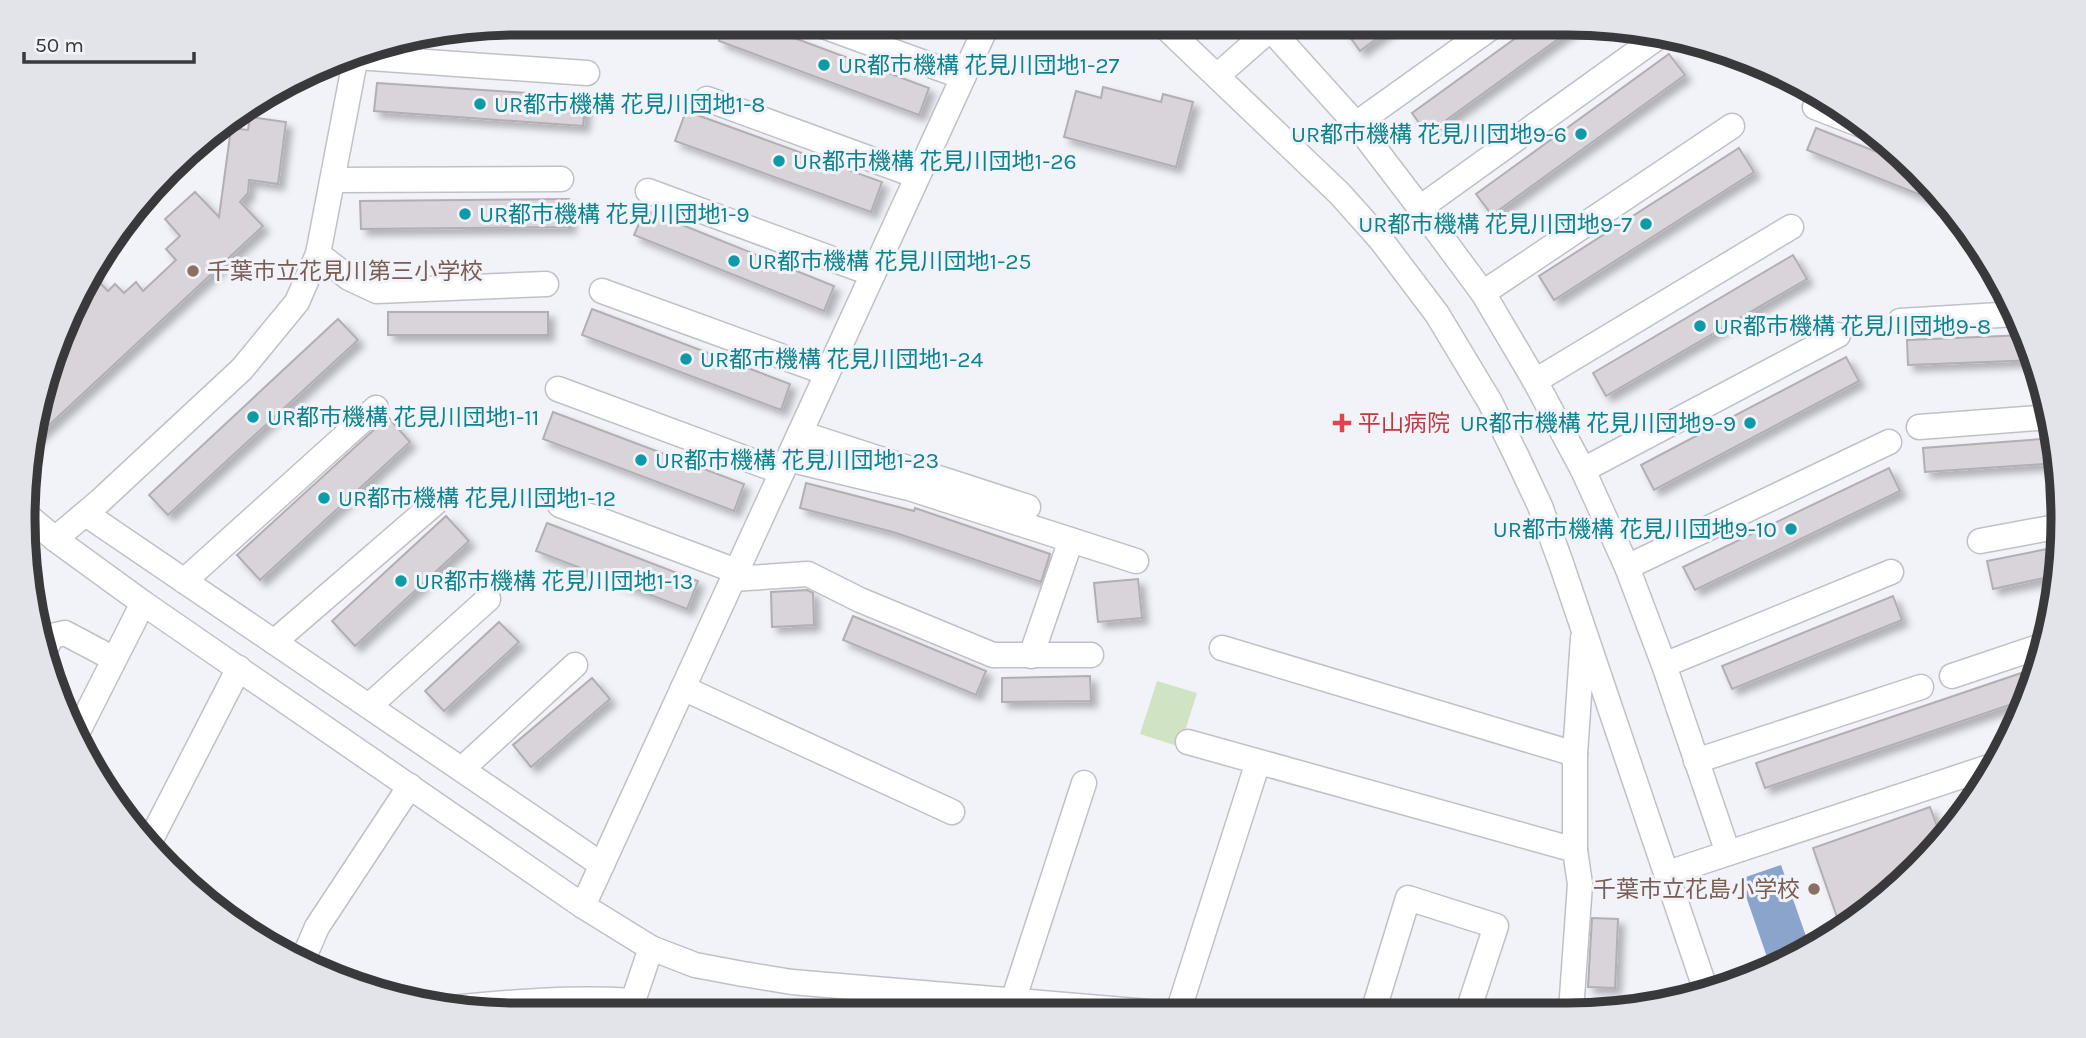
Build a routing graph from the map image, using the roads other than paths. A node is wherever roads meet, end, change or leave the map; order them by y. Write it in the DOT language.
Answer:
graph roads {
  1 [pos="848,35"];
  2 [pos="982,35"];
  3 [pos="1174,35"];
  4 [pos="1260,35"];
  5 [pos="1280,35"];
  6 [pos="1481,35"];
  7 [pos="1650,42"];
  8 [pos="379,56"];
  9 [pos="355,64"];
  10 [pos="587,72"];
  11 [pos="1217,76"];
  12 [pos="963,77"];
  13 [pos="707,99"];
  14 [pos="1815,107"];
  15 [pos="1828,112"];
  16 [pos="1356,124"];
  17 [pos="1732,126"];
  18 [pos="917,176"];
  19 [pos="561,179"];
  20 [pos="334,180"];
  21 [pos="648,191"];
  22 [pos="1420,208"];
  23 [pos="1790,227"];
  24 [pos="318,254"];
  25 [pos="873,274"];
  26 [pos="546,284"];
  27 [pos="602,291"];
  28 [pos="1483,293"];
  29 [pos="2005,315"];
  30 [pos="1900,321"];
  31 [pos="1838,335"];
  32 [pos="827,373"];
  33 [pos="1535,381"];
  34 [pos="558,389"];
  35 [pos="376,408"];
  36 [pos="2040,418"];
  37 [pos="1919,427"];
  38 [pos="800,433"];
  39 [pos="1889,442"];
  40 [pos="785,465"];
  41 [pos="1583,470"];
  42 [pos="435,503"];
  43 [pos="560,505"];
  44 [pos="1028,507"];
  45 [pos="86,514"];
  46 [pos="35,522"];
  47 [pos="2051,528"];
  48 [pos="55,539"];
  49 [pos="1071,540"];
  50 [pos="1980,541"];
  51 [pos="1136,561"];
  52 [pos="1627,567"];
  53 [pos="1891,572"];
  54 [pos="735,575"];
  55 [pos="184,581"];
  56 [pos="488,599"];
  57 [pos="143,603"];
  58 [pos="1583,624"];
  59 [pos="50,640"];
  60 [pos="274,642"];
  61 [pos="1222,648"];
  62 [pos="2034,649"];
  63 [pos="1091,655"];
  64 [pos="1031,656"];
  65 [pos="114,659"];
  66 [pos="575,665"];
  67 [pos="1664,665"];
  68 [pos="239,668"];
  69 [pos="1952,676"];
  70 [pos="1920,687"];
  71 [pos="683,688"];
  72 [pos="369,706"];
  73 [pos="81,725"];
  74 [pos="1188,742"];
  75 [pos="1575,754"];
  76 [pos="1696,761"];
  77 [pos="1258,762"];
  78 [pos="462,769"];
  79 [pos="1980,770"];
  80 [pos="1084,783"];
  81 [pos="410,786"];
  82 [pos="953,812"];
  83 [pos="153,835"];
  84 [pos="1575,850"];
  85 [pos="1728,853"];
  86 [pos="602,865"];
  87 [pos="1668,873"];
  88 [pos="583,906"];
  89 [pos="651,948"];
  90 [pos="305,953"];
  91 [pos="1704,983"];
  92 [pos="1013,1001"];
  93 [pos="510,1003"];
  94 [pos="1038,1003"];
  95 [pos="1181,1003"];
  96 [pos="1376,1003"];
  97 [pos="1471,1003"];
  98 [pos="1573,1003"];
  1 -- 12 [label="street"];
  2 -- 12 [label="street"];
  3 -- 11 [label="street"];
  4 -- 11 [label="street"];
  5 -- 16 [label="street"];
  6 -- 16 [label="street"];
  7 -- 22 [label="street"];
  8 -- 10 [label="street"];
  9 -- 20 [label="street"];
  11 -- 58 [label="street"];
  12 -- 18 [label="street"];
  13 -- 18 [label="street"];
  14 -- 15 [label="street"];
  16 -- 22 [label="street"];
  17 -- 28 [label="street"];
  18 -- 25 [label="street"];
  19 -- 20 [label="street"];
  20 -- 24 [label="street"];
  21 -- 25 [label="street"];
  22 -- 28 [label="street"];
  23 -- 33 [label="street"];
  24 -- 26 [label="street"];
  24 -- 45 [label="street"];
  25 -- 32 [label="street"];
  27 -- 32 [label="street"];
  28 -- 33 [label="street"];
  29 -- 30 [label="street"];
  31 -- 41 [label="street"];
  32 -- 38 [label="street"];
  33 -- 41 [label="street"];
  34 -- 40 [label="street"];
  35 -- 55 [label="street"];
  36 -- 37 [label="street"];
  38 -- 40 [label="street"];
  38 -- 44 [label="street"];
  39 -- 52 [label="street"];
  40 -- 49 [label="street"];
  40 -- 54 [label="street"];
  41 -- 52 [label="street"];
  42 -- 60 [label="street"];
  43 -- 54 [label="street"];
  45 -- 48 [label="street"];
  45 -- 55 [label="street"];
  46 -- 48 [label="street"];
  47 -- 50 [label="street"];
  48 -- 57 [label="street"];
  49 -- 51 [label="street"];
  49 -- 64 [label="street"];
  52 -- 67 [label="street"];
  53 -- 67 [label="street"];
  54 -- 64 [label="street"];
  54 -- 71 [label="street"];
  55 -- 60 [label="street"];
  56 -- 72 [label="street"];
  57 -- 65 [label="street"];
  57 -- 68 [label="street"];
  58 -- 75 [label="street"];
  58 -- 87 [label="street"];
  59 -- 65 [label="street"];
  60 -- 72 [label="street"];
  61 -- 75 [label="street"];
  62 -- 69 [label="street"];
  63 -- 64 [label="street"];
  65 -- 73 [label="street"];
  66 -- 78 [label="street"];
  67 -- 76 [label="street"];
  68 -- 81 [label="street"];
  68 -- 83 [label="street"];
  70 -- 76 [label="street"];
  71 -- 82 [label="street"];
  71 -- 86 [label="street"];
  72 -- 78 [label="street"];
  74 -- 77 [label="street"];
  75 -- 84 [label="street"];
  76 -- 85 [label="street"];
  77 -- 84 [label="street"];
  77 -- 95 [label="street"];
  78 -- 86 [label="street"];
  79 -- 85 [label="street"];
  80 -- 92 [label="street"];
  81 -- 88 [label="street"];
  81 -- 90 [label="street"];
  84 -- 98 [label="street"];
  85 -- 87 [label="street"];
  86 -- 88 [label="street"];
  87 -- 91 [label="street"];
  88 -- 89 [label="street"];
  89 -- 92 [label="street"];
  89 -- 93 [label="street"];
  92 -- 94 [label="street"];
  96 -- 97 [label="street"];
}
